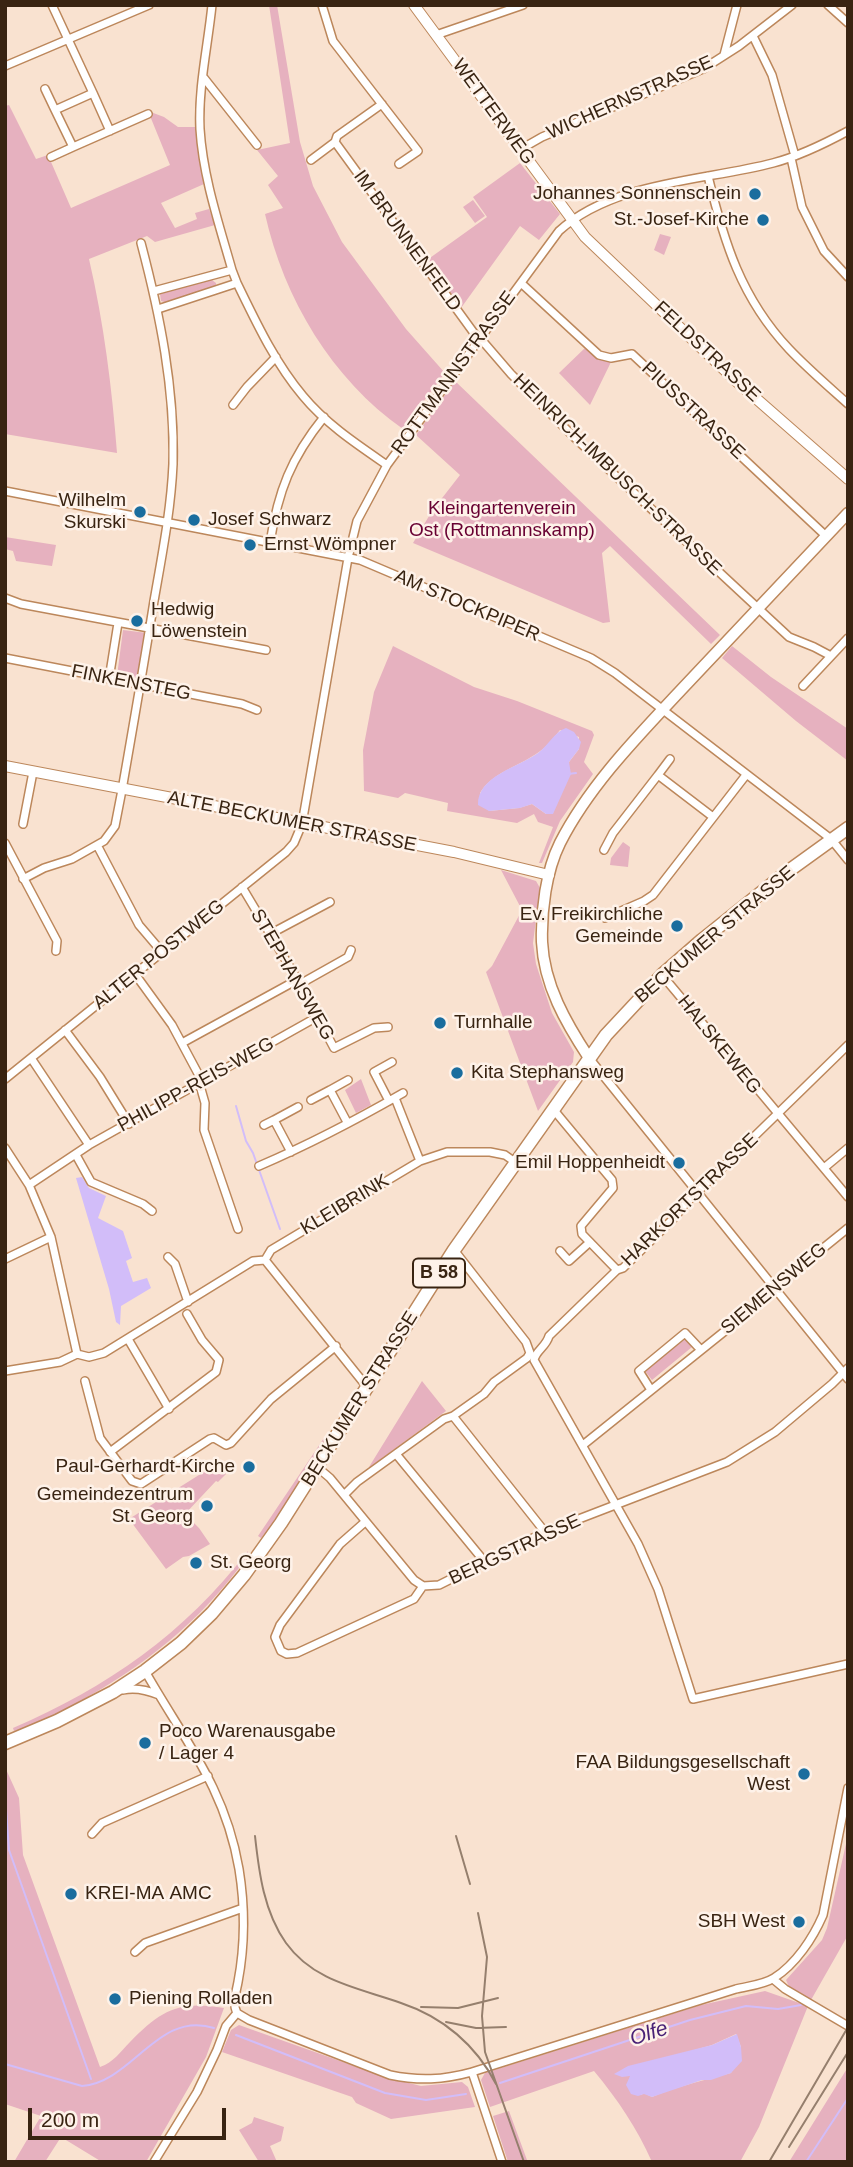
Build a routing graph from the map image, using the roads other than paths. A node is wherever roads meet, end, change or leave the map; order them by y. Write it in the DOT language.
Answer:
graph roads {
  1 [pos="51,5"];
  2 [pos="149,5"];
  3 [pos="212,5"];
  4 [pos="321,5"];
  5 [pos="414,5"];
  6 [pos="523,5"];
  7 [pos="737,5"];
  8 [pos="792,5"];
  9 [pos="828,5"];
  10 [pos="848,23"];
  11 [pos="436,35"];
  12 [pos="753,36"];
  13 [pos="69,39"];
  14 [pos="729,41"];
  15 [pos="739,47"];
  16 [pos="723,56"];
  17 [pos="5,66"];
  18 [pos="204,78"];
  19 [pos="45,89"];
  20 [pos="93,93"];
  21 [pos="382,104"];
  22 [pos="55,110"];
  23 [pos="148,114"];
  24 [pos="110,131"];
  25 [pos="848,131"];
  26 [pos="335,142"];
  27 [pos="257,145"];
  28 [pos="72,147"];
  29 [pos="521,149"];
  30 [pos="51,157"];
  31 [pos="793,157"];
  32 [pos="311,160"];
  33 [pos="399,164"];
  34 [pos="708,176"];
  35 [pos="572,220"];
  36 [pos="141,243"];
  37 [pos="232,270"];
  38 [pos="848,278"];
  39 [pos="237,283"];
  40 [pos="521,283"];
  41 [pos="154,291"];
  42 [pos="158,309"];
  43 [pos="480,339"];
  44 [pos="276,357"];
  45 [pos="848,404"];
  46 [pos="233,405"];
  47 [pos="324,417"];
  48 [pos="387,465"];
  49 [pos="848,479"];
  50 [pos="5,491"];
  51 [pos="848,513"];
  52 [pos="167,523"];
  53 [pos="826,536"];
  54 [pos="271,542"];
  55 [pos="348,558"];
  56 [pos="5,598"];
  57 [pos="757,608"];
  58 [pos="118,622"];
  59 [pos="150,629"];
  60 [pos="848,638"];
  61 [pos="266,650"];
  62 [pos="831,656"];
  63 [pos="5,658"];
  64 [pos="109,679"];
  65 [pos="141,686"];
  66 [pos="803,686"];
  67 [pos="257,710"];
  68 [pos="662,710"];
  69 [pos="670,759"];
  70 [pos="5,766"];
  71 [pos="33,772"];
  72 [pos="658,775"];
  73 [pos="746,775"];
  74 [pos="122,790"];
  75 [pos="713,817"];
  76 [pos="23,824"];
  77 [pos="302,824"];
  78 [pos="848,828"];
  79 [pos="831,839"];
  80 [pos="5,843"];
  81 [pos="97,845"];
  82 [pos="604,850"];
  83 [pos="848,859"];
  84 [pos="549,875"];
  85 [pos="23,879"];
  86 [pos="242,887"];
  87 [pos="330,902"];
  88 [pos="605,918"];
  89 [pos="270,934"];
  90 [pos="351,950"];
  91 [pos="56,951"];
  92 [pos="162,952"];
  93 [pos="135,974"];
  94 [pos="662,975"];
  95 [pos="299,982"];
  96 [pos="317,1017"];
  97 [pos="388,1027"];
  98 [pos="65,1030"];
  99 [pos="182,1043"];
  100 [pos="848,1045"];
  101 [pos="31,1058"];
  102 [pos="589,1058"];
  103 [pos="392,1062"];
  104 [pos="5,1079"];
  105 [pos="348,1080"];
  106 [pos="200,1082"];
  107 [pos="330,1090"];
  108 [pos="403,1093"];
  109 [pos="392,1099"];
  110 [pos="312,1100"];
  111 [pos="298,1107"];
  112 [pos="553,1109"];
  113 [pos="778,1114"];
  114 [pos="274,1120"];
  115 [pos="347,1122"];
  116 [pos="129,1124"];
  117 [pos="264,1125"];
  118 [pos="89,1145"];
  119 [pos="5,1148"];
  120 [pos="848,1148"];
  121 [pos="291,1152"];
  122 [pos="76,1155"];
  123 [pos="420,1161"];
  124 [pos="516,1162"];
  125 [pos="259,1166"];
  126 [pos="824,1168"];
  127 [pos="29,1185"];
  128 [pos="697,1193"];
  129 [pos="848,1197"];
  130 [pos="152,1211"];
  131 [pos="848,1228"];
  132 [pos="238,1229"];
  133 [pos="51,1237"];
  134 [pos="590,1241"];
  135 [pos="454,1250"];
  136 [pos="560,1251"];
  137 [pos="168,1257"];
  138 [pos="5,1259"];
  139 [pos="265,1260"];
  140 [pos="617,1270"];
  141 [pos="774,1287"];
  142 [pos="188,1302"];
  143 [pos="187,1314"];
  144 [pos="128,1339"];
  145 [pos="336,1346"];
  146 [pos="701,1350"];
  147 [pos="76,1354"];
  148 [pos="532,1354"];
  149 [pos="5,1371"];
  150 [pos="846,1374"];
  151 [pos="85,1381"];
  152 [pos="367,1387"];
  153 [pos="651,1390"];
  154 [pos="169,1409"];
  155 [pos="453,1416"];
  156 [pos="583,1445"];
  157 [pos="110,1451"];
  158 [pos="396,1454"];
  159 [pos="317,1467"];
  160 [pos="344,1495"];
  161 [pos="616,1505"];
  162 [pos="365,1522"];
  163 [pos="545,1532"];
  164 [pos="484,1561"];
  165 [pos="423,1586"];
  166 [pos="848,1664"];
  167 [pos="145,1671"];
  168 [pos="113,1692"];
  169 [pos="159,1695"];
  170 [pos="5,1743"];
  171 [pos="208,1776"];
  172 [pos="848,1788"];
  173 [pos="92,1834"];
  174 [pos="243,1908"];
  175 [pos="135,1952"];
  176 [pos="773,1979"];
  177 [pos="237,2013"];
  178 [pos="848,2026"];
  179 [pos="472,2072"];
  180 [pos="154,2162"];
  181 [pos="502,2162"];
  1 -- 13 [label="street"];
  2 -- 13 [label="street"];
  3 -- 18 [label="street"];
  4 -- 21 [label="street"];
  5 -- 11 [label="street, WETTERWEG"];
  6 -- 11 [label="street"];
  7 -- 14 [label="street"];
  8 -- 12 [label="street, WICHERNSTRASSE"];
  9 -- 10 [label="street"];
  11 -- 29 [label="street, WETTERWEG"];
  12 -- 15 [label="street, WICHERNSTRASSE"];
  12 -- 31 [label="street"];
  13 -- 17 [label="street"];
  13 -- 20 [label="street"];
  14 -- 15 [label="street, WICHERNSTRASSE"];
  14 -- 16 [label="street"];
  15 -- 16 [label="street, WICHERNSTRASSE"];
  16 -- 29 [label="street, WICHERNSTRASSE"];
  18 -- 27 [label="street"];
  18 -- 37 [label="street"];
  19 -- 22 [label="street"];
  20 -- 22 [label="street"];
  20 -- 24 [label="street"];
  21 -- 26 [label="street"];
  21 -- 33 [label="street"];
  22 -- 28 [label="street"];
  23 -- 24 [label="street"];
  24 -- 28 [label="street"];
  25 -- 31 [label="street, ROTTMANNSTRASSE"];
  26 -- 32 [label="street"];
  26 -- 43 [label="street, IM BRUNNENFELD"];
  28 -- 30 [label="street"];
  29 -- 35 [label="street, WETTERWEG"];
  31 -- 34 [label="street, ROTTMANNSTRASSE"];
  31 -- 38 [label="street"];
  34 -- 35 [label="street, ROTTMANNSTRASSE"];
  34 -- 45 [label="street"];
  35 -- 40 [label="street, ROTTMANNSTRASSE"];
  35 -- 49 [label="street, FELDSTRASSE"];
  36 -- 41 [label="street"];
  37 -- 39 [label="street"];
  37 -- 41 [label="street"];
  39 -- 42 [label="street"];
  39 -- 44 [label="street"];
  40 -- 43 [label="street, ROTTMANNSTRASSE"];
  40 -- 53 [label="street, PIUSSTRASSE"];
  41 -- 42 [label="street"];
  42 -- 52 [label="street"];
  43 -- 48 [label="street, ROTTMANNSTRASSE"];
  43 -- 57 [label="street, HEINRICH-IMBUSCH-STRASSE"];
  44 -- 46 [label="street"];
  44 -- 47 [label="street"];
  47 -- 48 [label="street"];
  47 -- 54 [label="street"];
  48 -- 55 [label="street, ROTTMANNSTRASSE"];
  50 -- 52 [label="street, AM STOCKPIPER"];
  51 -- 53 [label="main road"];
  52 -- 54 [label="street, AM STOCKPIPER"];
  52 -- 59 [label="street"];
  53 -- 57 [label="main road"];
  54 -- 55 [label="street, AM STOCKPIPER"];
  55 -- 68 [label="street, AM STOCKPIPER"];
  55 -- 77 [label="street, ROTTMANNSTRASSE"];
  56 -- 58 [label="street"];
  57 -- 62 [label="street, HEINRICH-IMBUSCH-STRASSE"];
  57 -- 68 [label="main road"];
  58 -- 59 [label="street"];
  58 -- 64 [label="street"];
  59 -- 61 [label="street"];
  59 -- 65 [label="street"];
  60 -- 62 [label="street"];
  62 -- 66 [label="street"];
  63 -- 64 [label="street, FINKENSTEG"];
  64 -- 65 [label="street, FINKENSTEG"];
  65 -- 67 [label="street, FINKENSTEG"];
  65 -- 74 [label="street"];
  68 -- 73 [label="street, AM STOCKPIPER"];
  68 -- 84 [label="main road"];
  69 -- 72 [label="street"];
  70 -- 71 [label="street, ALTE BECKUMER STRASSE"];
  71 -- 74 [label="street, ALTE BECKUMER STRASSE"];
  71 -- 76 [label="street"];
  72 -- 75 [label="street"];
  72 -- 82 [label="street"];
  73 -- 75 [label="street"];
  73 -- 79 [label="street, AM STOCKPIPER"];
  74 -- 77 [label="street, ALTE BECKUMER STRASSE"];
  74 -- 81 [label="street"];
  75 -- 88 [label="street"];
  77 -- 84 [label="street, ALTE BECKUMER STRASSE"];
  77 -- 86 [label="street, ALTER POSTWEG"];
  78 -- 79 [label="main road, BECKUMER STRASSE / B 58"];
  79 -- 83 [label="street, AM STOCKPIPER"];
  79 -- 94 [label="main road, BECKUMER STRASSE / B 58"];
  80 -- 85 [label="street"];
  81 -- 85 [label="street"];
  81 -- 92 [label="street"];
  84 -- 102 [label="main road"];
  85 -- 91 [label="street"];
  86 -- 89 [label="street, STEPHANSWEG"];
  86 -- 92 [label="street, ALTER POSTWEG"];
  87 -- 89 [label="street"];
  89 -- 95 [label="street, STEPHANSWEG"];
  90 -- 95 [label="street"];
  92 -- 93 [label="street, ALTER POSTWEG"];
  93 -- 98 [label="street, ALTER POSTWEG"];
  93 -- 99 [label="street"];
  94 -- 102 [label="main road, BECKUMER STRASSE / B 58"];
  94 -- 113 [label="street, HALSKEWEG"];
  95 -- 96 [label="street, STEPHANSWEG"];
  95 -- 99 [label="street"];
  96 -- 97 [label="street, STEPHANSWEG"];
  96 -- 106 [label="street, PHILIPP-REIS-WEG"];
  98 -- 101 [label="street, ALTER POSTWEG"];
  98 -- 116 [label="street"];
  99 -- 106 [label="street"];
  100 -- 113 [label="street, HARKORTSTRASSE"];
  101 -- 104 [label="street, ALTER POSTWEG"];
  101 -- 118 [label="street"];
  102 -- 112 [label="main road, BECKUMER STRASSE / B 58"];
  102 -- 128 [label="street"];
  103 -- 109 [label="street"];
  105 -- 107 [label="street"];
  106 -- 116 [label="street, PHILIPP-REIS-WEG"];
  106 -- 132 [label="street"];
  107 -- 110 [label="street"];
  107 -- 115 [label="street"];
  108 -- 109 [label="street"];
  109 -- 115 [label="street"];
  109 -- 123 [label="street"];
  111 -- 114 [label="street"];
  112 -- 124 [label="main road, BECKUMER STRASSE / B 58"];
  112 -- 134 [label="street"];
  113 -- 126 [label="street, HALSKEWEG"];
  113 -- 128 [label="street, HARKORTSTRASSE"];
  114 -- 117 [label="street"];
  114 -- 121 [label="street"];
  115 -- 121 [label="street"];
  116 -- 118 [label="street, PHILIPP-REIS-WEG"];
  118 -- 122 [label="street, PHILIPP-REIS-WEG"];
  119 -- 127 [label="street"];
  120 -- 126 [label="street"];
  121 -- 125 [label="street"];
  122 -- 127 [label="street, PHILIPP-REIS-WEG"];
  122 -- 130 [label="street"];
  123 -- 124 [label="street, KLEIBRINK"];
  123 -- 139 [label="street, KLEIBRINK"];
  124 -- 135 [label="main road, BECKUMER STRASSE / B 58"];
  126 -- 129 [label="street, HALSKEWEG"];
  127 -- 133 [label="street"];
  128 -- 140 [label="street, HARKORTSTRASSE"];
  128 -- 141 [label="street"];
  131 -- 141 [label="street, SIEMENSWEG"];
  133 -- 138 [label="street"];
  133 -- 147 [label="street"];
  134 -- 136 [label="street"];
  134 -- 140 [label="street"];
  135 -- 148 [label="street"];
  135 -- 152 [label="main road, BECKUMER STRASSE / B 58"];
  137 -- 142 [label="street"];
  139 -- 142 [label="street, KLEIBRINK"];
  139 -- 145 [label="street"];
  140 -- 148 [label="street, HARKORTSTRASSE"];
  141 -- 146 [label="street, SIEMENSWEG"];
  141 -- 150 [label="street"];
  142 -- 144 [label="street, KLEIBRINK"];
  143 -- 154 [label="street"];
  144 -- 147 [label="street, KLEIBRINK"];
  144 -- 154 [label="street"];
  145 -- 152 [label="street"];
  145 -- 157 [label="street"];
  146 -- 153 [label="street, SIEMENSWEG"];
  146 -- 153 [label="street"];
  147 -- 149 [label="street, KLEIBRINK"];
  148 -- 155 [label="street, HARKORTSTRASSE"];
  148 -- 156 [label="street"];
  150 -- 161 [label="street, BERGSTRASSE"];
  151 -- 157 [label="street"];
  152 -- 159 [label="main road, BECKUMER STRASSE / B 58"];
  153 -- 156 [label="street, SIEMENSWEG"];
  154 -- 157 [label="street"];
  155 -- 158 [label="street, HARKORTSTRASSE"];
  155 -- 163 [label="street"];
  156 -- 161 [label="street"];
  158 -- 160 [label="street, HARKORTSTRASSE"];
  158 -- 164 [label="street"];
  159 -- 160 [label="street"];
  159 -- 167 [label="main road, BECKUMER STRASSE / B 58"];
  160 -- 162 [label="street"];
  161 -- 163 [label="street, BERGSTRASSE"];
  161 -- 166 [label="street"];
  162 -- 165 [label="street"];
  162 -- 165 [label="street, BERGSTRASSE"];
  163 -- 164 [label="street, BERGSTRASSE"];
  164 -- 165 [label="street, BERGSTRASSE"];
  167 -- 168 [label="main road, BECKUMER STRASSE / B 58"];
  167 -- 169 [label="street"];
  168 -- 169 [label="street"];
  168 -- 170 [label="main road, BECKUMER STRASSE / B 58"];
  169 -- 171 [label="street"];
  171 -- 173 [label="street"];
  171 -- 174 [label="street"];
  172 -- 176 [label="street"];
  174 -- 175 [label="street"];
  174 -- 177 [label="street"];
  176 -- 178 [label="street"];
  176 -- 179 [label="street"];
  177 -- 179 [label="street"];
  177 -- 180 [label="street"];
  179 -- 181 [label="street"];
}
